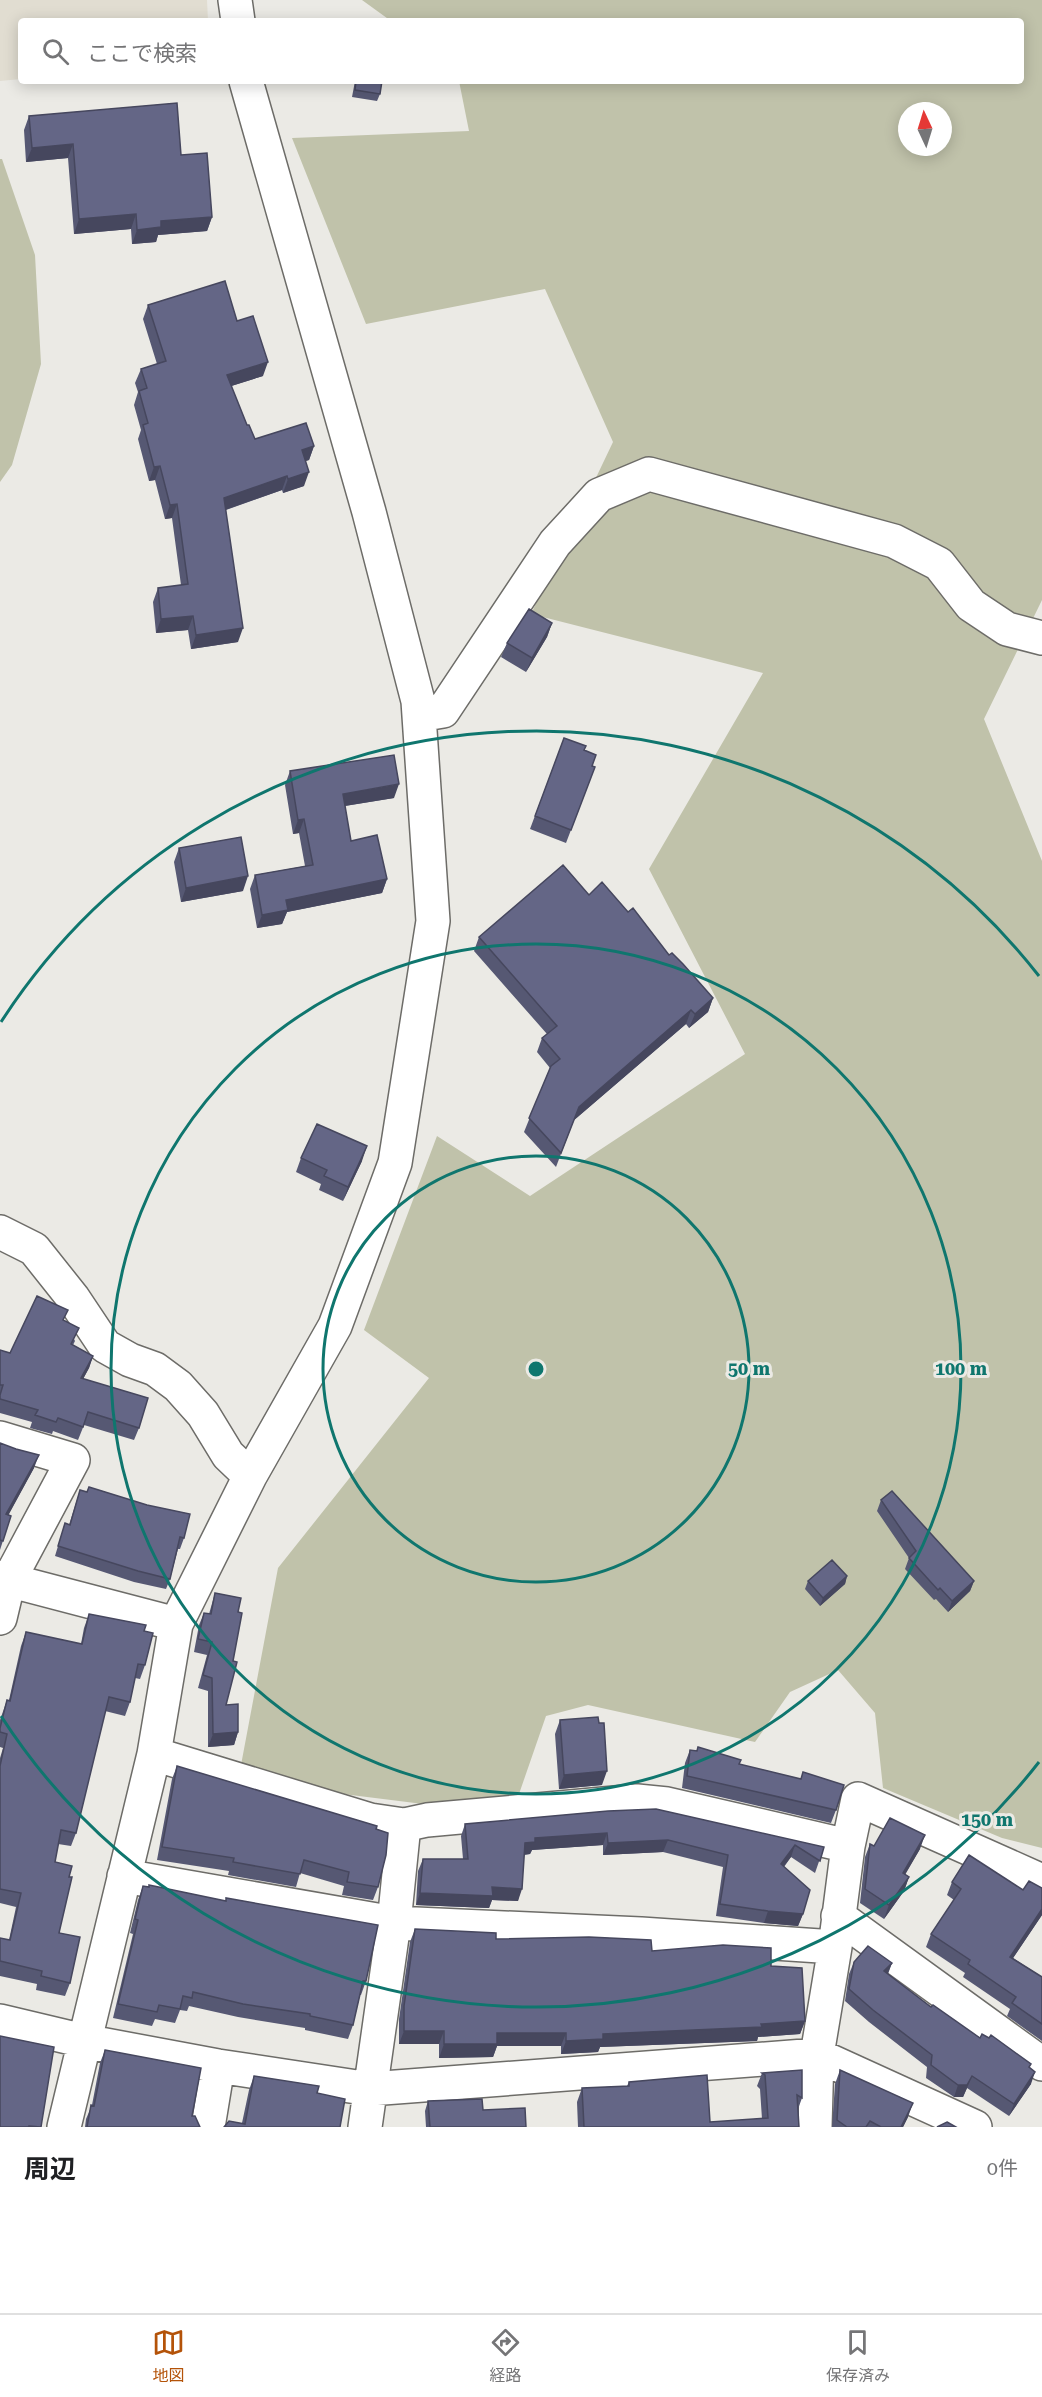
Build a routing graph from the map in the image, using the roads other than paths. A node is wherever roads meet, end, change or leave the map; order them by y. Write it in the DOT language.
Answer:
graph roads {
  1 [pos="235,0"];
  2 [pos="238,18"];
  3 [pos="247,84"];
  4 [pos="1042,638"];
  5 [pos="419,715"];
  6 [pos="0,1232"];
  7 [pos="0,1438"];
  8 [pos="250,1476"];
  9 [pos="4,1579"];
  10 [pos="0,1617"];
  11 [pos="176,1624"];
  12 [pos="154,1754"];
  13 [pos="404,1825"];
  14 [pos="848,1846"];
  15 [pos="124,1876"];
  16 [pos="1042,1881"];
  17 [pos="394,1923"];
  18 [pos="836,1931"];
  19 [pos="0,2021"];
  20 [pos="84,2041"];
  21 [pos="817,2055"];
  22 [pos="1042,2064"];
  23 [pos="218,2066"];
  24 [pos="370,2089"];
  25 [pos="64,2127"];
  26 [pos="208,2127"];
  27 [pos="365,2127"];
  28 [pos="815,2127"];
  29 [pos="975,2127"];
  1 -- 2 [label="street"];
  3 -- 5 [label="street"];
  4 -- 5 [label="street"];
  5 -- 8 [label="street"];
  6 -- 8 [label="street"];
  7 -- 9 [label="street"];
  8 -- 11 [label="street"];
  9 -- 10 [label="street"];
  9 -- 11 [label="street"];
  11 -- 12 [label="street"];
  12 -- 13 [label="street"];
  12 -- 15 [label="street"];
  13 -- 14 [label="street"];
  13 -- 17 [label="street"];
  14 -- 16 [label="street"];
  14 -- 18 [label="street"];
  15 -- 17 [label="street"];
  15 -- 20 [label="street"];
  17 -- 18 [label="street"];
  17 -- 24 [label="street"];
  18 -- 21 [label="street"];
  18 -- 22 [label="street"];
  19 -- 20 [label="street"];
  20 -- 23 [label="street"];
  20 -- 25 [label="street"];
  21 -- 24 [label="street"];
  21 -- 28 [label="street"];
  21 -- 29 [label="street"];
  23 -- 24 [label="street"];
  23 -- 26 [label="street"];
  24 -- 27 [label="street"];
}
